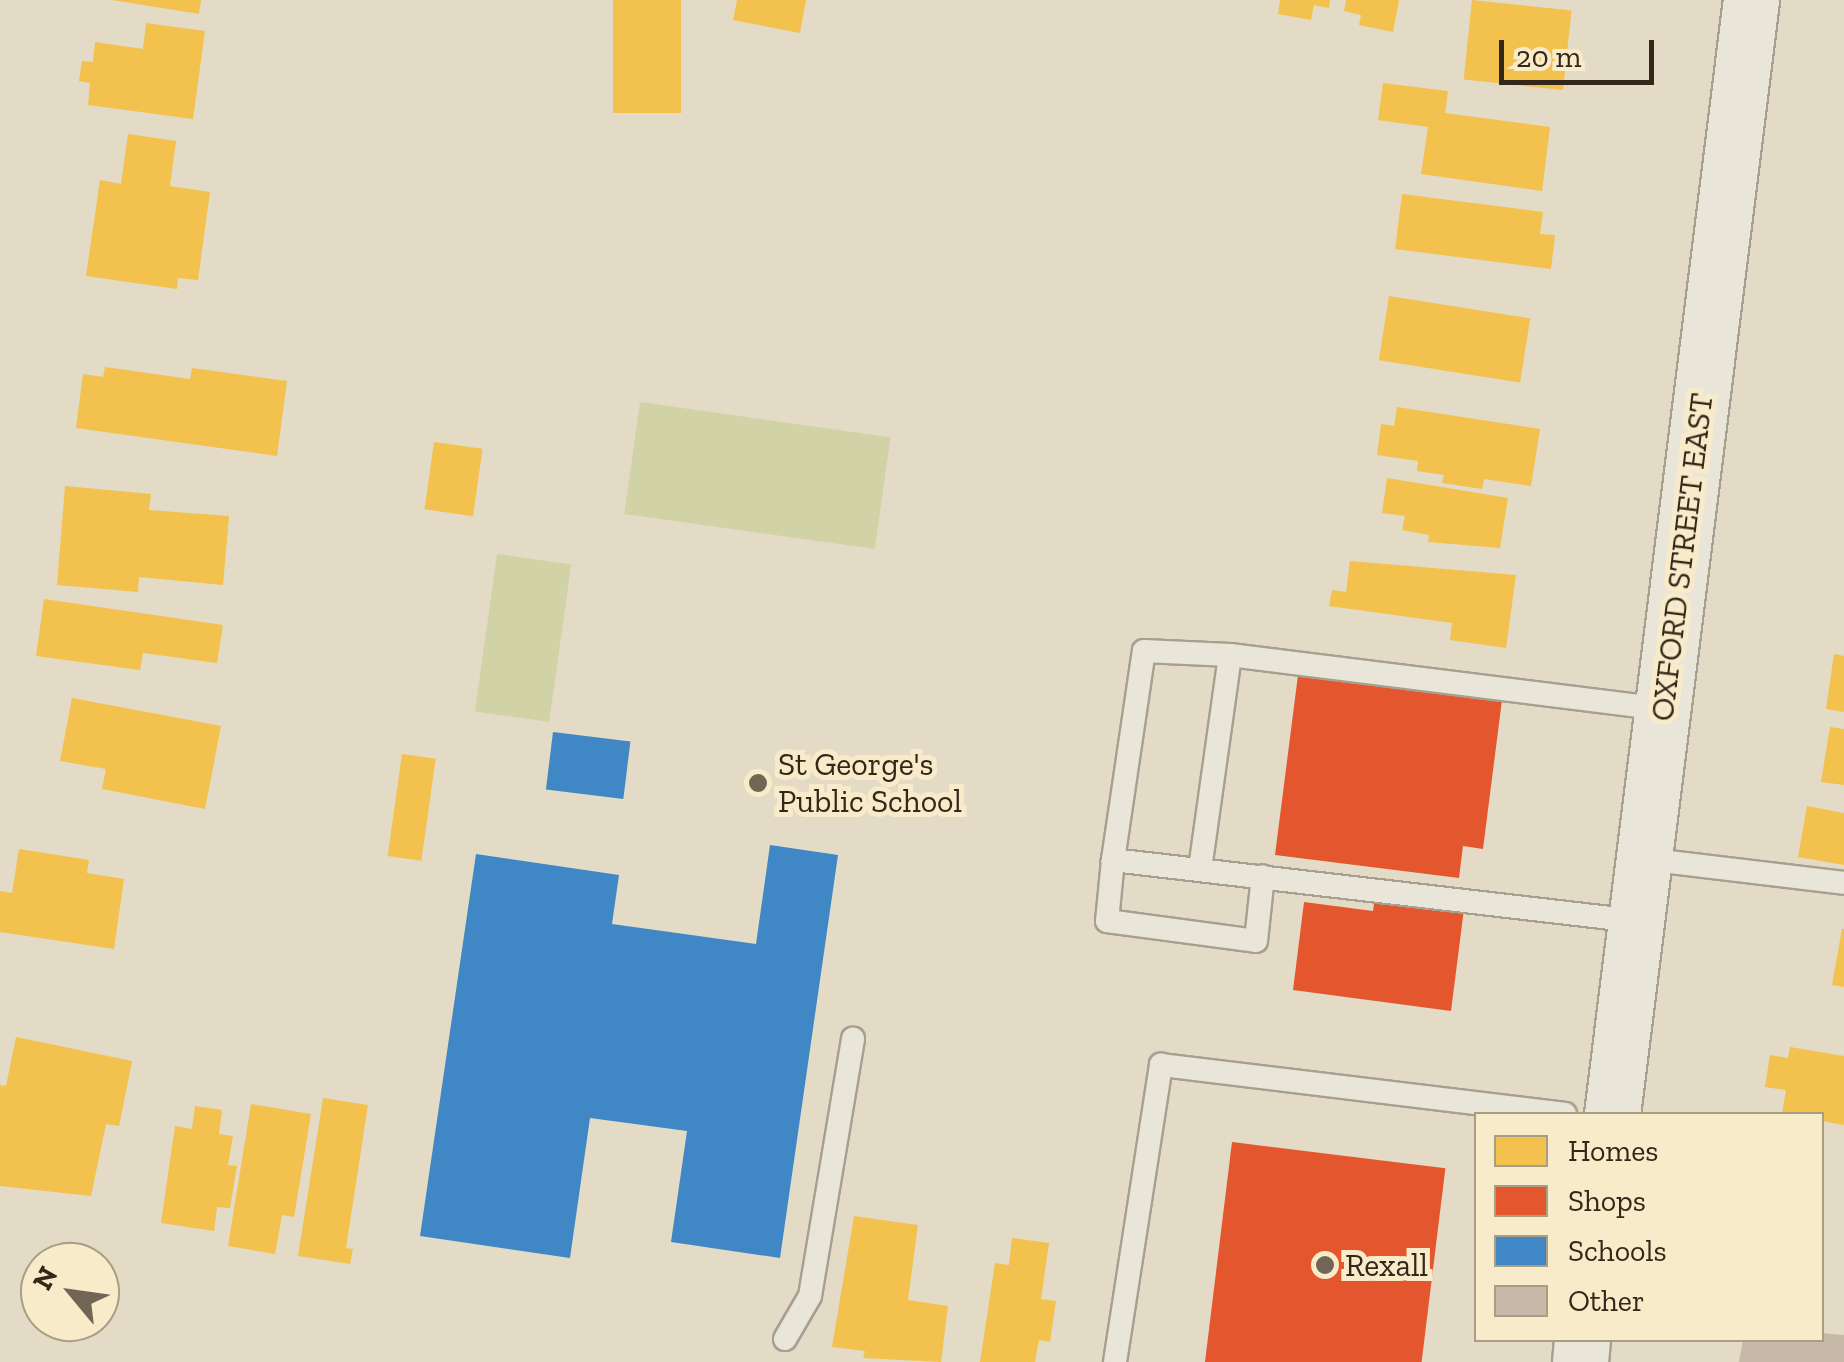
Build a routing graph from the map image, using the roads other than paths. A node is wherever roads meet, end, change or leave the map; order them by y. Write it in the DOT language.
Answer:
graph roads {
  1 [pos="1751,0"];
  2 [pos="1230,655"];
  3 [pos="1663,709"];
  4 [pos="1644,859"];
  5 [pos="1114,860"];
  6 [pos="1200,869"];
  7 [pos="1264,876"];
  8 [pos="1844,883"];
  9 [pos="1636,921"];
  10 [pos="853,1039"];
  11 [pos="1549,1112"];
  12 [pos="1612,1112"];
  13 [pos="785,1340"];
  14 [pos="1115,1362"];
  1 -- 3 [label="main road, OXFORD STREET EAST"];
  2 -- 3 [label="lane"];
  2 -- 5 [label="lane"];
  2 -- 6 [label="lane"];
  3 -- 4 [label="main road, OXFORD STREET EAST"];
  4 -- 8 [label="lane"];
  4 -- 9 [label="main road, OXFORD STREET EAST"];
  5 -- 6 [label="lane"];
  5 -- 7 [label="lane"];
  6 -- 7 [label="lane"];
  7 -- 9 [label="lane"];
  9 -- 12 [label="main road, OXFORD STREET EAST"];
  10 -- 13 [label="lane"];
  11 -- 14 [label="lane"];
}
